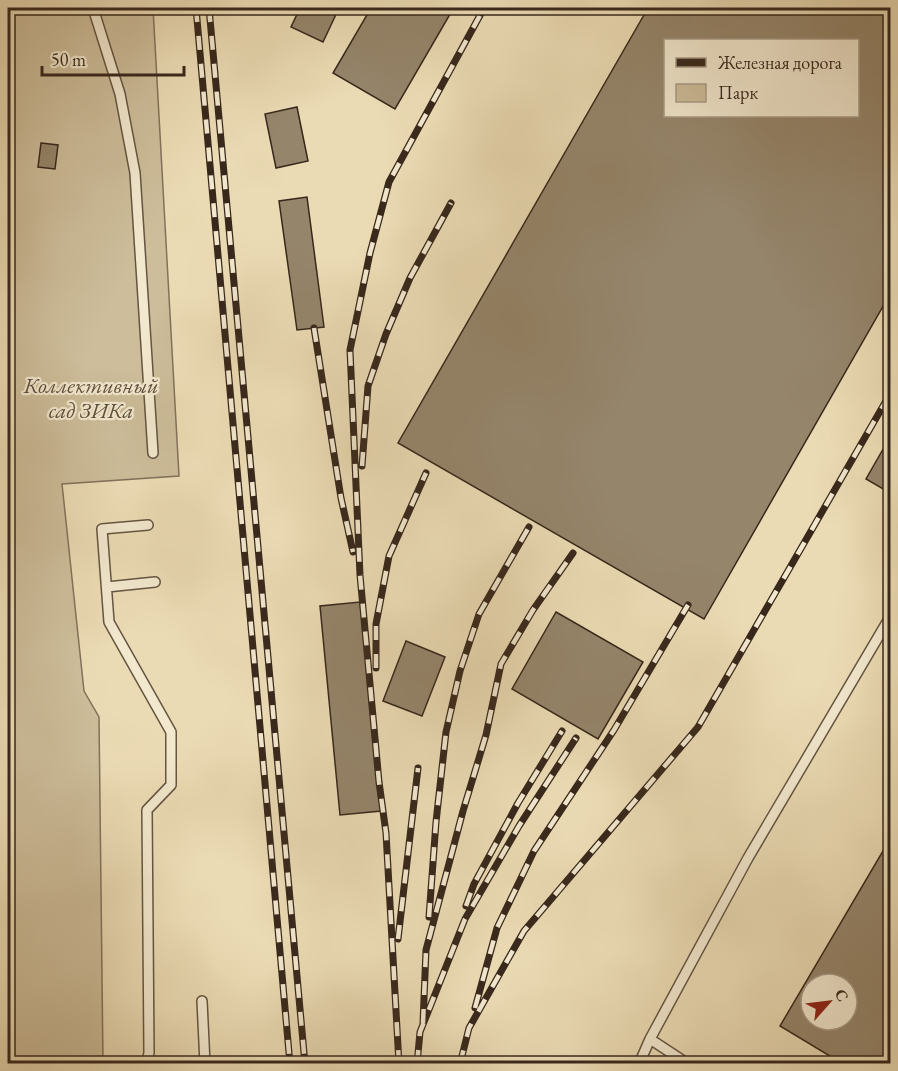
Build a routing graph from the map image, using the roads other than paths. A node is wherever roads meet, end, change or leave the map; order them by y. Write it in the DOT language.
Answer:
graph roads {
  1 [pos="93,8"];
  2 [pos="153,453"];
  3 [pos="148,525"];
  4 [pos="155,582"];
  5 [pos="107,587"];
  6 [pos="891,617"];
  7 [pos="202,1001"];
  8 [pos="650,1039"];
  9 [pos="146,1064"];
  10 [pos="205,1064"];
  11 [pos="639,1064"];
  12 [pos="688,1064"];
  1 -- 2 [label="lane"];
  3 -- 5 [label="lane"];
  4 -- 5 [label="lane"];
  5 -- 9 [label="lane"];
  6 -- 8 [label="lane"];
  7 -- 10 [label="lane"];
  8 -- 11 [label="lane"];
  8 -- 12 [label="lane"];
}
